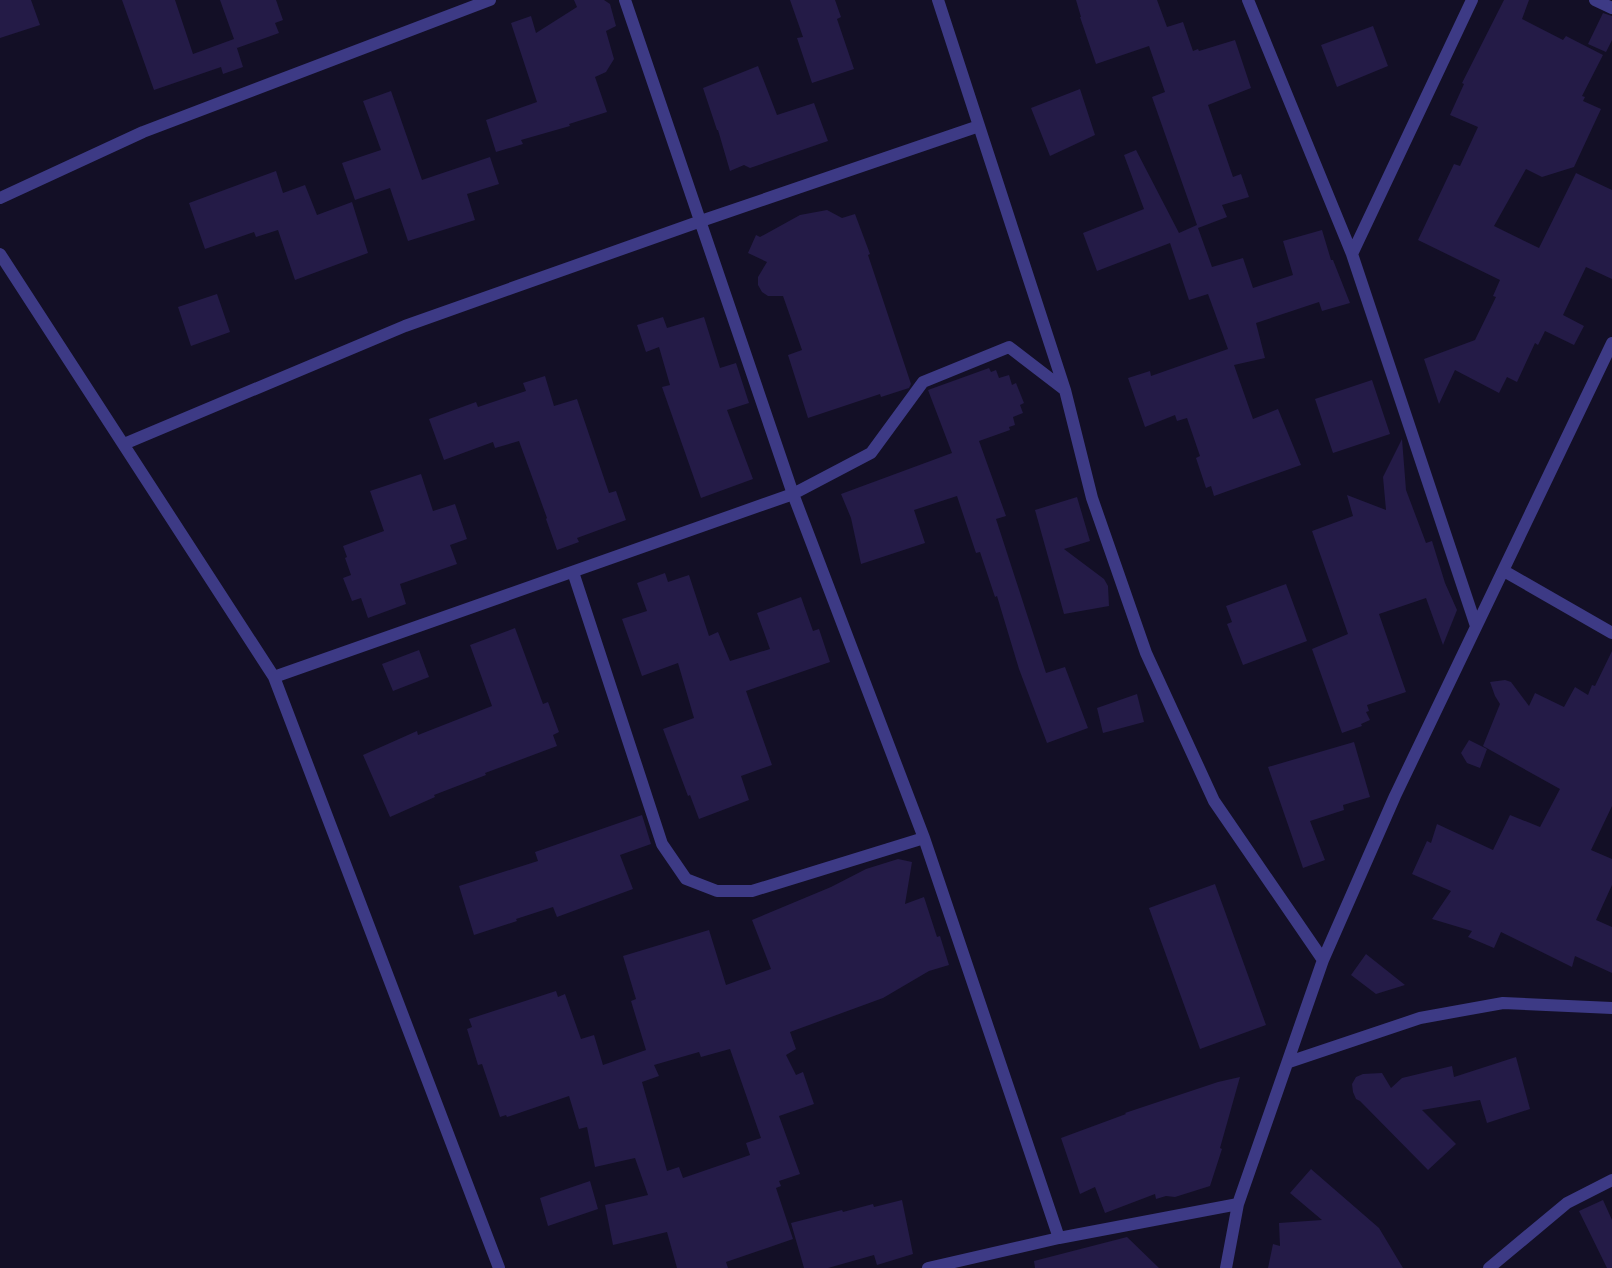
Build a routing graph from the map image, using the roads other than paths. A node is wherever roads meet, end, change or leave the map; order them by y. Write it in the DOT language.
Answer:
graph roads {
  1 [pos="490,0"];
  2 [pos="625,0"];
  3 [pos="938,0"];
  4 [pos="1248,0"];
  5 [pos="1472,0"];
  6 [pos="1595,0"];
  7 [pos="1612,8"];
  8 [pos="979,126"];
  9 [pos="0,198"];
  10 [pos="701,221"];
  11 [pos="0,254"];
  12 [pos="1352,254"];
  13 [pos="1612,343"];
  14 [pos="1064,390"];
  15 [pos="124,444"];
  16 [pos="793,494"];
  17 [pos="1504,571"];
  18 [pos="573,572"];
  19 [pos="1476,626"];
  20 [pos="1612,633"];
  21 [pos="274,677"];
  22 [pos="924,838"];
  23 [pos="1323,960"];
  24 [pos="1612,1008"];
  25 [pos="1289,1062"];
  26 [pos="1612,1180"];
  27 [pos="1238,1204"];
  28 [pos="1059,1238"];
  29 [pos="499,1268"];
  30 [pos="928,1268"];
  31 [pos="1226,1268"];
  32 [pos="1489,1268"];
  1 -- 9 [label="street"];
  2 -- 10 [label="street"];
  3 -- 8 [label="street"];
  4 -- 12 [label="street"];
  5 -- 12 [label="street"];
  6 -- 7 [label="street"];
  8 -- 10 [label="street"];
  8 -- 14 [label="street"];
  10 -- 15 [label="street"];
  10 -- 16 [label="street"];
  11 -- 15 [label="street"];
  12 -- 19 [label="street"];
  13 -- 17 [label="street"];
  14 -- 16 [label="street"];
  14 -- 23 [label="street"];
  15 -- 21 [label="street"];
  16 -- 18 [label="street"];
  16 -- 22 [label="street"];
  17 -- 19 [label="street"];
  17 -- 20 [label="street"];
  18 -- 21 [label="street"];
  18 -- 22 [label="street"];
  19 -- 23 [label="street"];
  21 -- 29 [label="street"];
  22 -- 28 [label="street"];
  23 -- 25 [label="street"];
  24 -- 25 [label="street"];
  25 -- 27 [label="street"];
  26 -- 32 [label="street"];
  27 -- 28 [label="street"];
  27 -- 31 [label="street"];
  28 -- 30 [label="street"];
}
